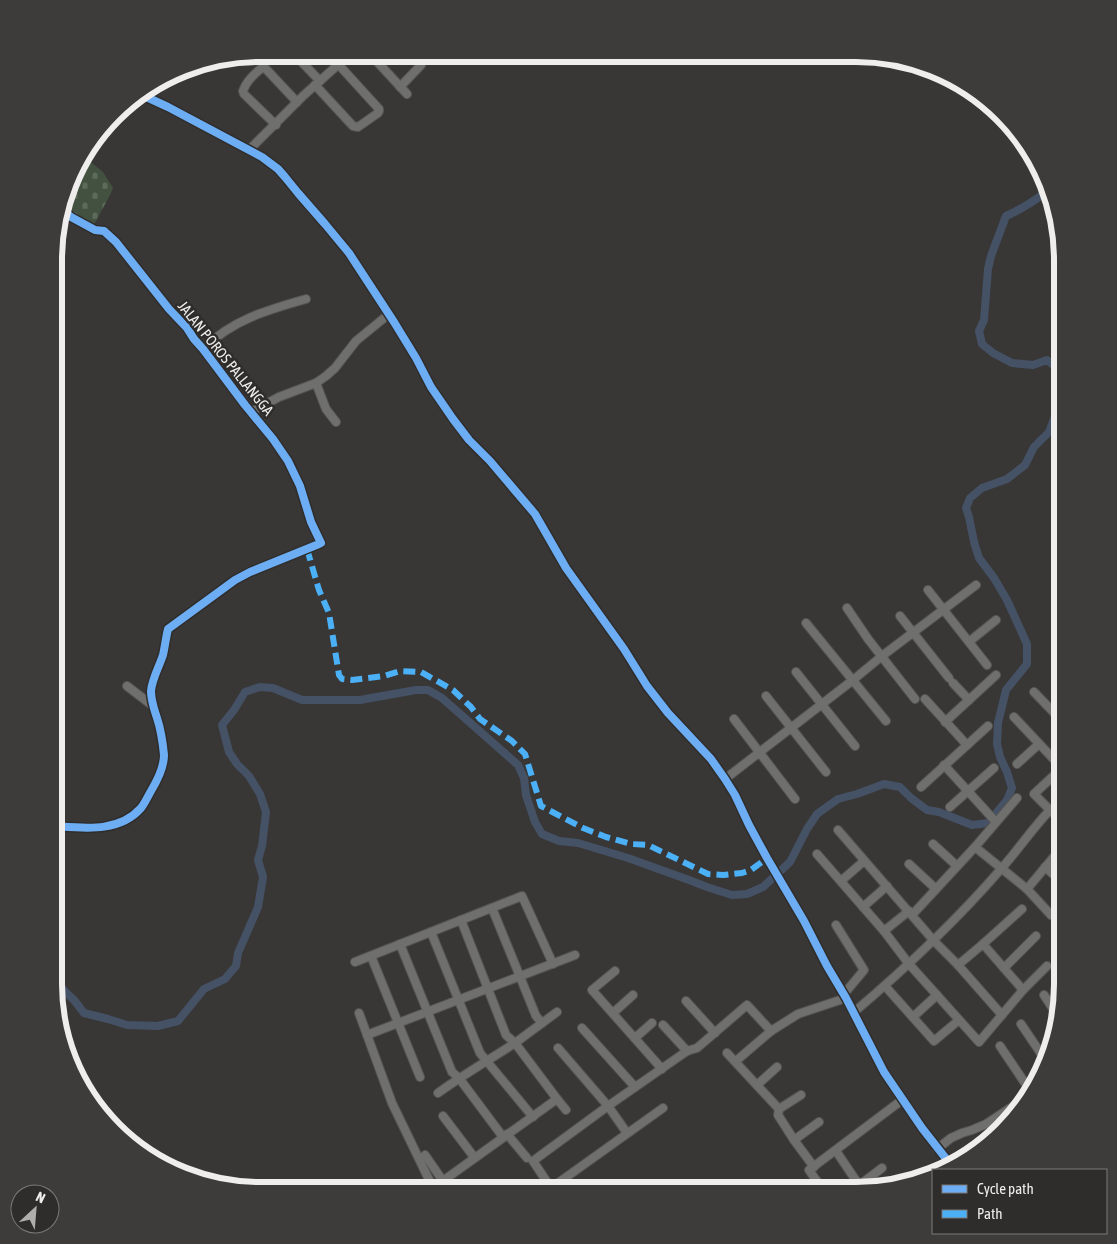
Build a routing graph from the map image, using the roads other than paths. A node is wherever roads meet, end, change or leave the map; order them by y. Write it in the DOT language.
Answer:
graph roads {
  1 [pos="301,62"];
  2 [pos="336,62"];
  3 [pos="341,62"];
  4 [pos="378,62"];
  5 [pos="419,62"];
  6 [pos="318,83"];
  7 [pos="400,86"];
  8 [pos="407,94"];
  9 [pos="148,98"];
  10 [pos="297,102"];
  11 [pos="276,125"];
  12 [pos="250,150"];
  13 [pos="68,214"];
  14 [pos="306,299"];
  15 [pos="389,314"];
  16 [pos="204,349"];
  17 [pos="316,383"];
  18 [pos="251,412"];
  19 [pos="336,422"];
  20 [pos="976,585"];
  21 [pos="928,590"];
  22 [pos="847,608"];
  23 [pos="944,610"];
  24 [pos="900,616"];
  25 [pos="996,620"];
  26 [pos="806,623"];
  27 [pos="913,633"];
  28 [pos="970,641"];
  29 [pos="882,656"];
  30 [pos="987,665"];
  31 [pos="796,672"];
  32 [pos="996,676"];
  33 [pos="853,680"];
  34 [pos="127,686"];
  35 [pos="1034,692"];
  36 [pos="766,696"];
  37 [pos="915,699"];
  38 [pos="925,699"];
  39 [pos="969,700"];
  40 [pos="822,704"];
  41 [pos="152,706"];
  42 [pos="1054,713"];
  43 [pos="1014,717"];
  44 [pos="734,719"];
  45 [pos="886,721"];
  46 [pos="945,722"];
  47 [pos="988,726"];
  48 [pos="791,728"];
  49 [pos="1039,744"];
  50 [pos="855,746"];
  51 [pos="967,746"];
  52 [pos="761,753"];
  53 [pos="1054,760"];
  54 [pos="1017,764"];
  55 [pos="944,766"];
  56 [pos="994,768"];
  57 [pos="826,772"];
  58 [pos="1054,775"];
  59 [pos="725,779"];
  60 [pos="921,787"];
  61 [pos="968,791"];
  62 [pos="1017,798"];
  63 [pos="795,799"];
  64 [pos="950,807"];
  65 [pos="1047,814"];
  66 [pos="1054,818"];
  67 [pos="993,819"];
  68 [pos="62,826"];
  69 [pos="838,830"];
  70 [pos="933,844"];
  71 [pos="975,847"];
  72 [pos="817,854"];
  73 [pos="1054,856"];
  74 [pos="864,861"];
  75 [pos="909,864"];
  76 [pos="957,866"];
  77 [pos="1045,867"];
  78 [pos="1002,869"];
  79 [pos="1054,875"];
  80 [pos="841,881"];
  81 [pos="886,886"];
  82 [pos="936,889"];
  83 [pos="1026,889"];
  84 [pos="863,907"];
  85 [pos="492,908"];
  86 [pos="1022,909"];
  87 [pos="910,913"];
  88 [pos="1051,915"];
  89 [pos="461,920"];
  90 [pos="836,925"];
  91 [pos="884,931"];
  92 [pos="431,932"];
  93 [pos="1036,936"];
  94 [pos="934,941"];
  95 [pos="400,944"];
  96 [pos="983,944"];
  97 [pos="575,955"];
  98 [pos="371,956"];
  99 [pos="355,962"];
  100 [pos="553,964"];
  101 [pos="909,964"];
  102 [pos="958,965"];
  103 [pos="1047,966"];
  104 [pos="1004,968"];
  105 [pos="614,971"];
  106 [pos="520,976"];
  107 [pos="885,986"];
  108 [pos="488,989"];
  109 [pos="1023,990"];
  110 [pos="633,995"];
  111 [pos="937,995"];
  112 [pos="1044,995"];
  113 [pos="845,996"];
  114 [pos="458,1000"];
  115 [pos="686,1001"];
  116 [pos="1053,1009"];
  117 [pos="427,1012"];
  118 [pos="557,1012"];
  119 [pos="359,1013"];
  120 [pos="612,1013"];
  121 [pos="854,1013"];
  122 [pos="1002,1015"];
  123 [pos="913,1017"];
  124 [pos="959,1020"];
  125 [pos="399,1023"];
  126 [pos="542,1023"];
  127 [pos="652,1024"];
  128 [pos="1021,1024"];
  129 [pos="663,1025"];
  130 [pos="582,1028"];
  131 [pos="771,1031"];
  132 [pos="715,1033"];
  133 [pos="367,1035"];
  134 [pos="635,1038"];
  135 [pos="515,1043"];
  136 [pos="1000,1046"];
  137 [pos="558,1048"];
  138 [pos="687,1051"];
  139 [pos="727,1053"];
  140 [pos="1041,1054"];
  141 [pos="488,1061"];
  142 [pos="736,1061"];
  143 [pos="777,1067"];
  144 [pos="662,1069"];
  145 [pos="420,1077"];
  146 [pos="459,1078"];
  147 [pos="757,1085"];
  148 [pos="1026,1086"];
  149 [pos="635,1087"];
  150 [pos="438,1093"];
  151 [pos="801,1095"];
  152 [pos="557,1099"];
  153 [pos="902,1100"];
  154 [pos="608,1106"];
  155 [pos="663,1108"];
  156 [pos="1011,1108"];
  157 [pos="778,1109"];
  158 [pos="566,1110"];
  159 [pos="443,1116"];
  160 [pos="533,1117"];
  161 [pos="819,1122"];
  162 [pos="627,1134"];
  163 [pos="505,1136"];
  164 [pos="794,1140"];
  165 [pos="937,1149"];
  166 [pos="836,1151"];
  167 [pos="425,1154"];
  168 [pos="474,1157"];
  169 [pos="527,1158"];
  170 [pos="946,1160"];
  171 [pos="814,1167"];
  172 [pos="882,1168"];
  173 [pos="443,1181"];
  174 [pos="865,1181"];
  175 [pos="431,1182"];
  176 [pos="547,1182"];
  177 [pos="559,1182"];
  178 [pos="817,1182"];
  179 [pos="853,1182"];
  1 -- 6 [label="street"];
  2 -- 6 [label="street"];
  3 -- 6 [label="street"];
  4 -- 7 [label="street"];
  5 -- 7 [label="street"];
  6 -- 10 [label="street"];
  7 -- 8 [label="street"];
  9 -- 12 [label="street"];
  10 -- 11 [label="street"];
  10 -- 11 [label="street"];
  11 -- 12 [label="street"];
  12 -- 15 [label="street"];
  13 -- 16 [label="street, JALAN POROS PALLANGGA"];
  14 -- 16 [label="street"];
  15 -- 17 [label="street"];
  15 -- 59 [label="street"];
  16 -- 18 [label="street, JALAN POROS PALLANGGA"];
  17 -- 18 [label="street"];
  17 -- 19 [label="street"];
  18 -- 41 [label="street, JALAN POROS PALLANGGA"];
  20 -- 23 [label="street"];
  21 -- 23 [label="street"];
  22 -- 29 [label="street"];
  23 -- 27 [label="street"];
  23 -- 28 [label="street"];
  24 -- 27 [label="street"];
  25 -- 28 [label="street"];
  26 -- 33 [label="street"];
  27 -- 29 [label="street"];
  27 -- 39 [label="street"];
  28 -- 30 [label="street"];
  29 -- 33 [label="street"];
  29 -- 37 [label="street"];
  31 -- 40 [label="street"];
  32 -- 39 [label="street"];
  33 -- 40 [label="street"];
  33 -- 45 [label="street"];
  34 -- 41 [label="street"];
  35 -- 42 [label="street"];
  36 -- 48 [label="street"];
  38 -- 46 [label="street"];
  39 -- 46 [label="street"];
  40 -- 48 [label="street"];
  40 -- 50 [label="street"];
  41 -- 68 [label="street"];
  43 -- 49 [label="street"];
  44 -- 52 [label="street"];
  46 -- 51 [label="street"];
  47 -- 51 [label="street"];
  48 -- 52 [label="street"];
  48 -- 57 [label="street"];
  49 -- 53 [label="street"];
  49 -- 54 [label="street"];
  51 -- 55 [label="street"];
  52 -- 59 [label="street"];
  52 -- 63 [label="street"];
  55 -- 60 [label="street"];
  55 -- 61 [label="street"];
  56 -- 61 [label="street"];
  58 -- 65 [label="street"];
  59 -- 113 [label="street"];
  61 -- 64 [label="street"];
  61 -- 67 [label="street"];
  62 -- 67 [label="street"];
  65 -- 66 [label="street"];
  65 -- 78 [label="street"];
  67 -- 71 [label="street"];
  69 -- 74 [label="street"];
  70 -- 76 [label="street"];
  71 -- 76 [label="street"];
  71 -- 78 [label="street"];
  72 -- 80 [label="street"];
  73 -- 77 [label="street"];
  74 -- 80 [label="street"];
  74 -- 81 [label="street"];
  75 -- 82 [label="street"];
  76 -- 82 [label="street"];
  77 -- 79 [label="street"];
  77 -- 83 [label="street"];
  78 -- 83 [label="street"];
  78 -- 94 [label="street"];
  80 -- 84 [label="street"];
  81 -- 84 [label="street"];
  81 -- 87 [label="street"];
  82 -- 87 [label="street"];
  83 -- 88 [label="street"];
  84 -- 91 [label="street"];
  85 -- 89 [label="street"];
  85 -- 100 [label="street"];
  85 -- 106 [label="street"];
  86 -- 96 [label="street"];
  87 -- 91 [label="street"];
  87 -- 94 [label="street"];
  89 -- 92 [label="street"];
  89 -- 108 [label="street"];
  90 -- 113 [label="street"];
  91 -- 101 [label="street"];
  92 -- 95 [label="street"];
  92 -- 114 [label="street"];
  93 -- 104 [label="street"];
  94 -- 101 [label="street"];
  94 -- 102 [label="street"];
  95 -- 98 [label="street"];
  95 -- 117 [label="street"];
  96 -- 102 [label="street"];
  96 -- 104 [label="street"];
  97 -- 100 [label="street"];
  98 -- 99 [label="street"];
  98 -- 125 [label="street"];
  100 -- 106 [label="street"];
  101 -- 107 [label="street"];
  101 -- 111 [label="street"];
  102 -- 122 [label="street"];
  103 -- 109 [label="street"];
  104 -- 109 [label="street"];
  105 -- 120 [label="street"];
  106 -- 108 [label="street"];
  106 -- 126 [label="street"];
  107 -- 121 [label="street"];
  107 -- 123 [label="street"];
  108 -- 114 [label="street"];
  108 -- 135 [label="street"];
  109 -- 122 [label="street"];
  110 -- 120 [label="street"];
  111 -- 123 [label="street"];
  111 -- 124 [label="street"];
  112 -- 116 [label="street"];
  113 -- 121 [label="street"];
  113 -- 131 [label="street"];
  114 -- 117 [label="street"];
  114 -- 141 [label="street"];
  115 -- 132 [label="street"];
  117 -- 125 [label="street"];
  117 -- 146 [label="street"];
  118 -- 126 [label="street"];
  119 -- 133 [label="street"];
  120 -- 134 [label="street"];
  121 -- 153 [label="street"];
  122 -- 124 [label="street"];
  123 -- 124 [label="street"];
  125 -- 133 [label="street"];
  125 -- 145 [label="street"];
  126 -- 135 [label="street"];
  127 -- 134 [label="street"];
  128 -- 140 [label="street"];
  129 -- 138 [label="street"];
  130 -- 149 [label="street"];
  131 -- 132 [label="street"];
  131 -- 142 [label="street"];
  132 -- 138 [label="street"];
  133 -- 175 [label="street"];
  134 -- 144 [label="street"];
  135 -- 141 [label="street"];
  135 -- 152 [label="street"];
  136 -- 148 [label="street"];
  137 -- 154 [label="street"];
  138 -- 144 [label="street"];
  139 -- 142 [label="street"];
  141 -- 146 [label="street"];
  141 -- 160 [label="street"];
  142 -- 147 [label="street"];
  143 -- 147 [label="street"];
  144 -- 149 [label="street"];
  146 -- 150 [label="street"];
  146 -- 163 [label="street"];
  147 -- 157 [label="street"];
  149 -- 154 [label="street"];
  151 -- 157 [label="street"];
  152 -- 158 [label="street"];
  152 -- 160 [label="street"];
  153 -- 165 [label="street"];
  153 -- 166 [label="street"];
  154 -- 162 [label="street"];
  154 -- 176 [label="street"];
  155 -- 162 [label="street"];
  156 -- 165 [label="street"];
  157 -- 164 [label="street"];
  159 -- 168 [label="street"];
  160 -- 163 [label="street"];
  161 -- 164 [label="street"];
  162 -- 177 [label="street"];
  163 -- 168 [label="street"];
  163 -- 169 [label="street"];
  164 -- 171 [label="street"];
  165 -- 170 [label="street"];
  166 -- 171 [label="street"];
  166 -- 179 [label="street"];
  167 -- 173 [label="street"];
  168 -- 173 [label="street"];
  171 -- 178 [label="street"];
  172 -- 174 [label="street"];
}
